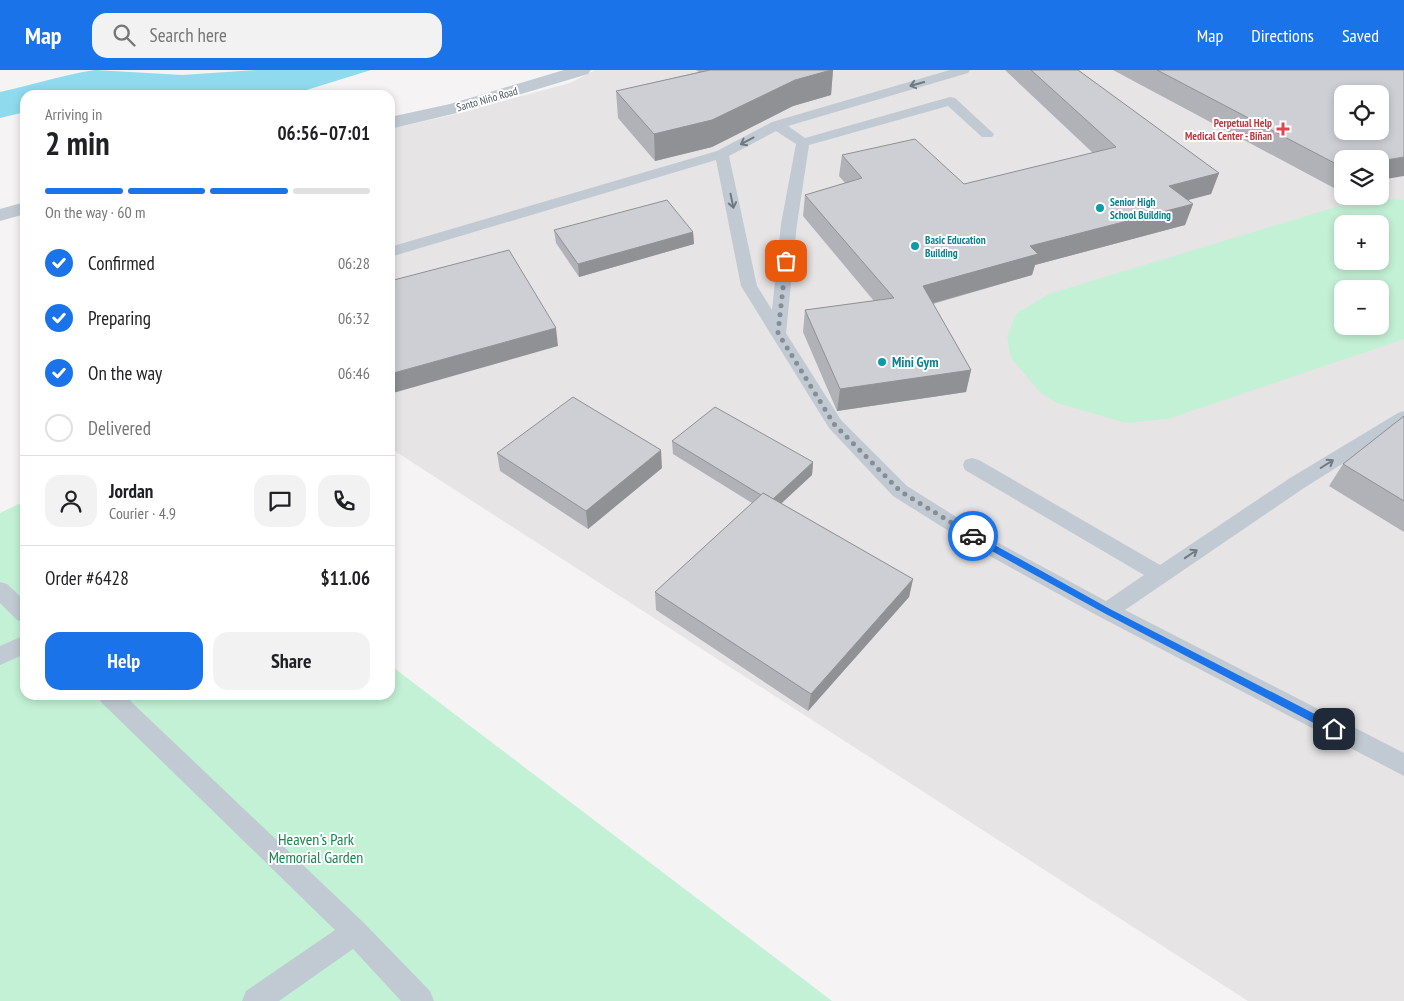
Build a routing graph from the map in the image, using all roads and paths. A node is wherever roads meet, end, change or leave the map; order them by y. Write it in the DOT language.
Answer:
graph roads {
  1 [pos="582,70"];
  2 [pos="964,70"];
  3 [pos="395,122"];
  4 [pos="777,125"];
  5 [pos="987,134"];
  6 [pos="803,143"];
  7 [pos="722,154"];
  8 [pos="20,209"];
  9 [pos="0,214"];
  10 [pos="395,251"];
  11 [pos="778,333"];
  12 [pos="1404,417"];
  13 [pos="972,465"];
  14 [pos="1160,575"];
  15 [pos="0,590"];
  16 [pos="20,609"];
  17 [pos="1107,611"];
  18 [pos="20,646"];
  19 [pos="0,656"];
  20 [pos="114,700"];
  21 [pos="1404,765"];
  22 [pos="355,932"];
  23 [pos="256,1001"];
  24 [pos="420,1001"];
  1 -- 3 [label="street, Santo Niño Road"];
  2 -- 4 [label="lane, one-way"];
  4 -- 6 [label="lane"];
  4 -- 7 [label="lane, one-way"];
  5 -- 6 [label="lane"];
  6 -- 11 [label="lane"];
  7 -- 10 [label="lane"];
  7 -- 11 [label="lane, one-way"];
  8 -- 9 [label="street"];
  11 -- 17 [label="lane"];
  14 -- 12 [label="lane, one-way"];
  13 -- 14 [label="lane"];
  14 -- 17 [label="lane"];
  15 -- 16 [label="lane"];
  17 -- 21 [label="lane"];
  18 -- 19 [label="lane"];
  20 -- 22 [label="lane"];
  22 -- 23 [label="lane"];
  22 -- 24 [label="lane"];
}
